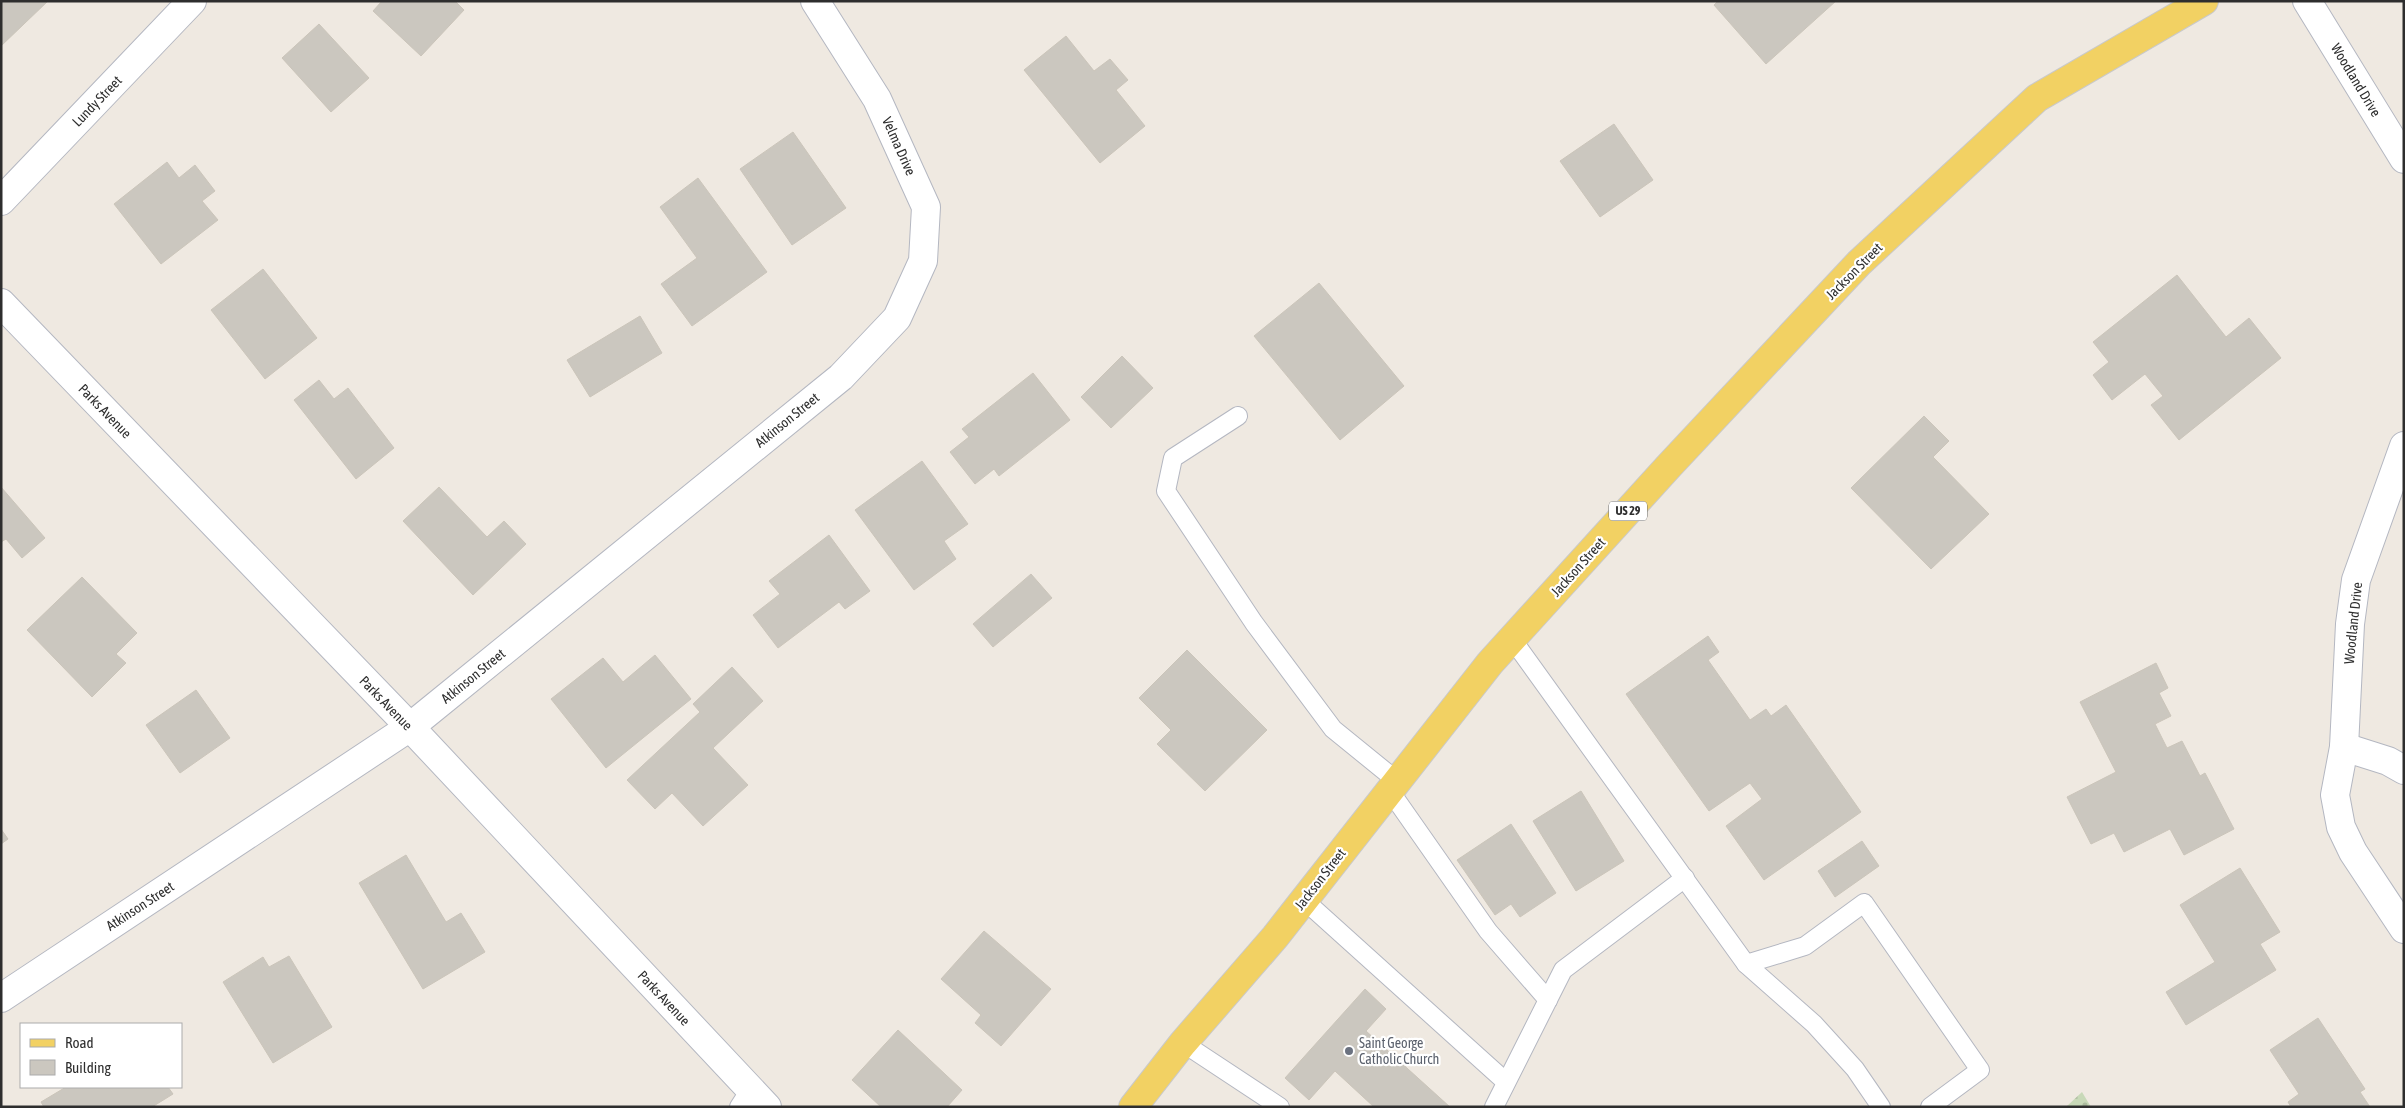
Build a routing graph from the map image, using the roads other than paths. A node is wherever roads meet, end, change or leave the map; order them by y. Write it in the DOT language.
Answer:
graph roads {
  1 [pos="192,1"];
  2 [pos="815,1"];
  3 [pos="2204,1"];
  4 [pos="2307,1"];
  5 [pos="2404,159"];
  6 [pos="1,201"];
  7 [pos="1,303"];
  8 [pos="904,303"];
  9 [pos="1238,416"];
  10 [pos="2404,446"];
  11 [pos="1512,640"];
  12 [pos="410,727"];
  13 [pos="2344,747"];
  14 [pos="2404,770"];
  15 [pos="1394,786"];
  16 [pos="1685,878"];
  17 [pos="1304,900"];
  18 [pos="2404,929"];
  19 [pos="1746,964"];
  20 [pos="1,998"];
  21 [pos="1548,1000"];
  22 [pos="1183,1044"];
  23 [pos="1506,1082"];
  24 [pos="752,1101"];
  25 [pos="1133,1107"];
  26 [pos="1280,1107"];
  27 [pos="1494,1107"];
  28 [pos="1881,1107"];
  29 [pos="1930,1107"];
  1 -- 6 [label="street, Lundy Street"];
  2 -- 8 [label="street, Velma Drive"];
  3 -- 11 [label="main road, Jackson Street / US 29"];
  4 -- 5 [label="street, Woodland Drive"];
  7 -- 12 [label="street, Parks Avenue"];
  8 -- 12 [label="street, Atkinson Street"];
  9 -- 15 [label="lane"];
  10 -- 13 [label="street, Woodland Drive"];
  11 -- 15 [label="main road, Jackson Street / US 29"];
  11 -- 16 [label="lane"];
  12 -- 20 [label="street, Atkinson Street"];
  12 -- 24 [label="street, Parks Avenue"];
  13 -- 14 [label="street"];
  13 -- 18 [label="street, Woodland Drive"];
  15 -- 17 [label="main road, Jackson Street / US 29"];
  15 -- 21 [label="lane"];
  16 -- 19 [label="lane"];
  16 -- 21 [label="lane"];
  17 -- 22 [label="main road, Jackson Street / US 29"];
  17 -- 23 [label="lane"];
  19 -- 28 [label="lane"];
  19 -- 29 [label="lane"];
  21 -- 23 [label="lane"];
  22 -- 25 [label="main road, Jackson Street / US 29"];
  22 -- 26 [label="lane"];
  23 -- 27 [label="lane"];
}
